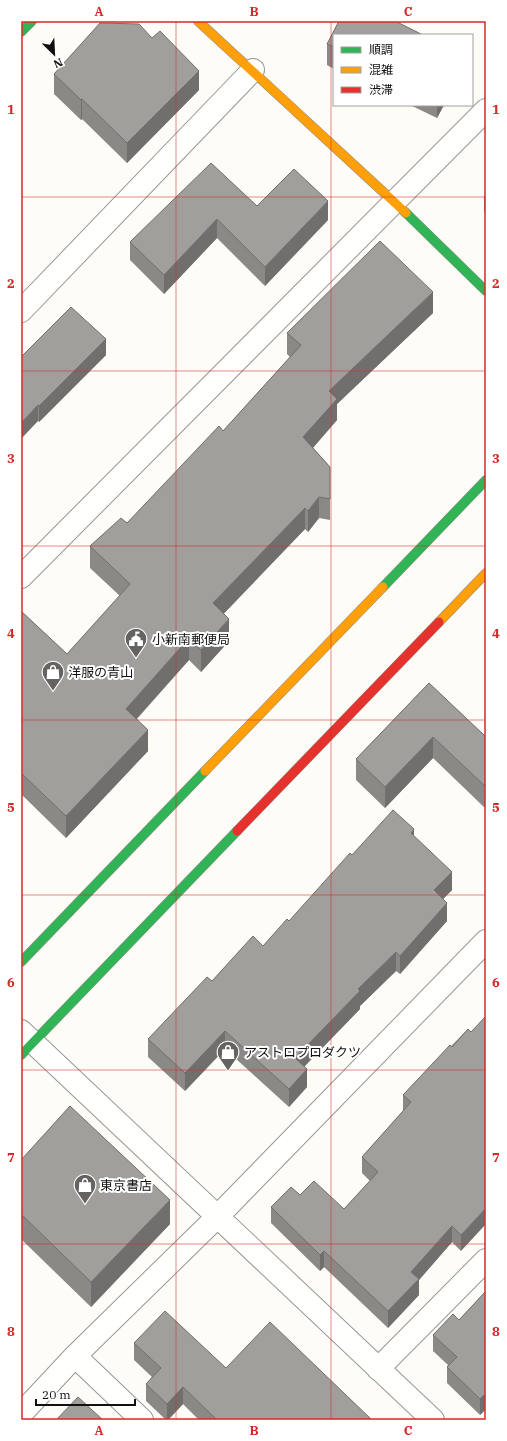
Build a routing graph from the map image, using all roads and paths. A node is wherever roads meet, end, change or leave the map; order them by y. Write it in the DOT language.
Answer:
graph roads {
  1 [pos="32,21"];
  2 [pos="198,21"];
  3 [pos="21,32"];
  4 [pos="253,70"];
  5 [pos="486,110"];
  6 [pos="395,203"];
  7 [pos="486,291"];
  8 [pos="21,311"];
  9 [pos="486,480"];
  10 [pos="486,573"];
  11 [pos="21,578"];
  12 [pos="486,941"];
  13 [pos="21,962"];
  14 [pos="25,1043"];
  15 [pos="218,1216"];
  16 [pos="486,1260"];
  17 [pos="75,1356"];
  18 [pos="378,1369"];
  19 [pos="21,1414"];
  20 [pos="142,1420"];
  21 [pos="433,1420"];
  1 -- 3 [label="street"];
  2 -- 4 [label="street"];
  4 -- 6 [label="street"];
  4 -- 8 [label="street"];
  5 -- 6 [label="street"];
  6 -- 7 [label="street"];
  6 -- 11 [label="street"];
  9 -- 13 [label="street"];
  10 -- 14 [label="street"];
  12 -- 15 [label="street"];
  14 -- 15 [label="street"];
  15 -- 17 [label="street"];
  15 -- 18 [label="street"];
  16 -- 18 [label="street"];
  17 -- 19 [label="street"];
  17 -- 20 [label="street"];
  18 -- 21 [label="street"];
}
